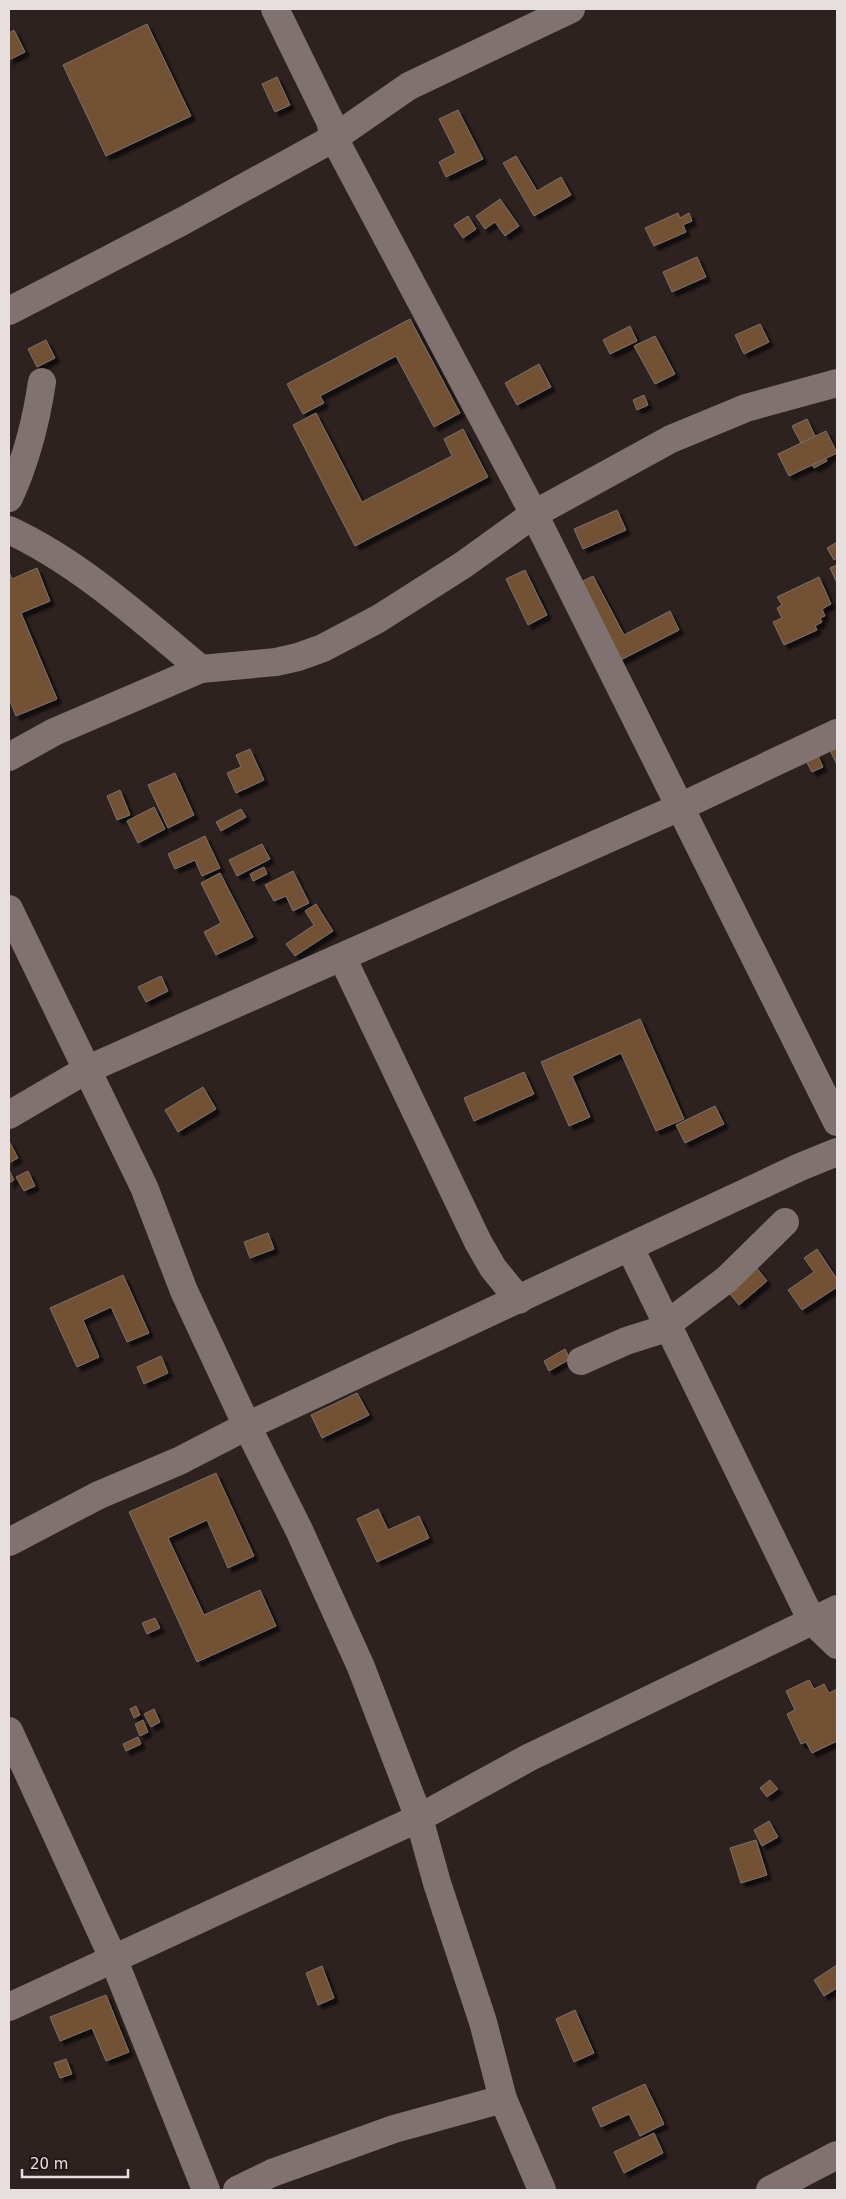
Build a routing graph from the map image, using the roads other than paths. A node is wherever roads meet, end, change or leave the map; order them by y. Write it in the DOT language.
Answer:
graph roads {
  1 [pos="275,9"];
  2 [pos="571,9"];
  3 [pos="334,138"];
  4 [pos="9,310"];
  5 [pos="42,382"];
  6 [pos="835,388"];
  7 [pos="9,498"];
  8 [pos="534,514"];
  9 [pos="9,530"];
  10 [pos="201,670"];
  11 [pos="837,733"];
  12 [pos="9,757"];
  13 [pos="680,807"];
  14 [pos="9,909"];
  15 [pos="342,957"];
  16 [pos="86,1070"];
  17 [pos="9,1115"];
  18 [pos="837,1122"];
  19 [pos="837,1152"];
  20 [pos="785,1222"];
  21 [pos="630,1248"];
  22 [pos="519,1300"];
  23 [pos="666,1326"];
  24 [pos="581,1362"];
  25 [pos="247,1426"];
  26 [pos="9,1542"];
  27 [pos="837,1609"];
  28 [pos="812,1621"];
  29 [pos="837,1645"];
  30 [pos="9,1731"];
  31 [pos="419,1818"];
  32 [pos="113,1958"];
  33 [pos="9,2007"];
  34 [pos="503,2099"];
  35 [pos="837,2155"];
  36 [pos="206,2190"];
  37 [pos="237,2190"];
  38 [pos="542,2190"];
  39 [pos="770,2190"];
  1 -- 3 [label="street"];
  2 -- 3 [label="street"];
  3 -- 4 [label="street"];
  3 -- 8 [label="street"];
  5 -- 7 [label="street"];
  6 -- 8 [label="street"];
  8 -- 10 [label="street"];
  8 -- 13 [label="street"];
  9 -- 10 [label="street"];
  10 -- 12 [label="street"];
  11 -- 13 [label="street"];
  13 -- 15 [label="street"];
  13 -- 18 [label="street"];
  14 -- 16 [label="street"];
  15 -- 16 [label="street"];
  15 -- 22 [label="street"];
  16 -- 17 [label="street"];
  16 -- 25 [label="street"];
  19 -- 21 [label="street"];
  20 -- 23 [label="street"];
  21 -- 22 [label="street"];
  21 -- 23 [label="street"];
  22 -- 25 [label="street"];
  23 -- 24 [label="street"];
  23 -- 28 [label="street"];
  25 -- 26 [label="street"];
  25 -- 31 [label="street"];
  27 -- 28 [label="street"];
  28 -- 29 [label="street"];
  28 -- 31 [label="street"];
  30 -- 32 [label="street"];
  31 -- 32 [label="street"];
  31 -- 34 [label="street"];
  32 -- 33 [label="street"];
  32 -- 36 [label="street"];
  34 -- 37 [label="street"];
  34 -- 38 [label="street"];
  35 -- 39 [label="street"];
}
